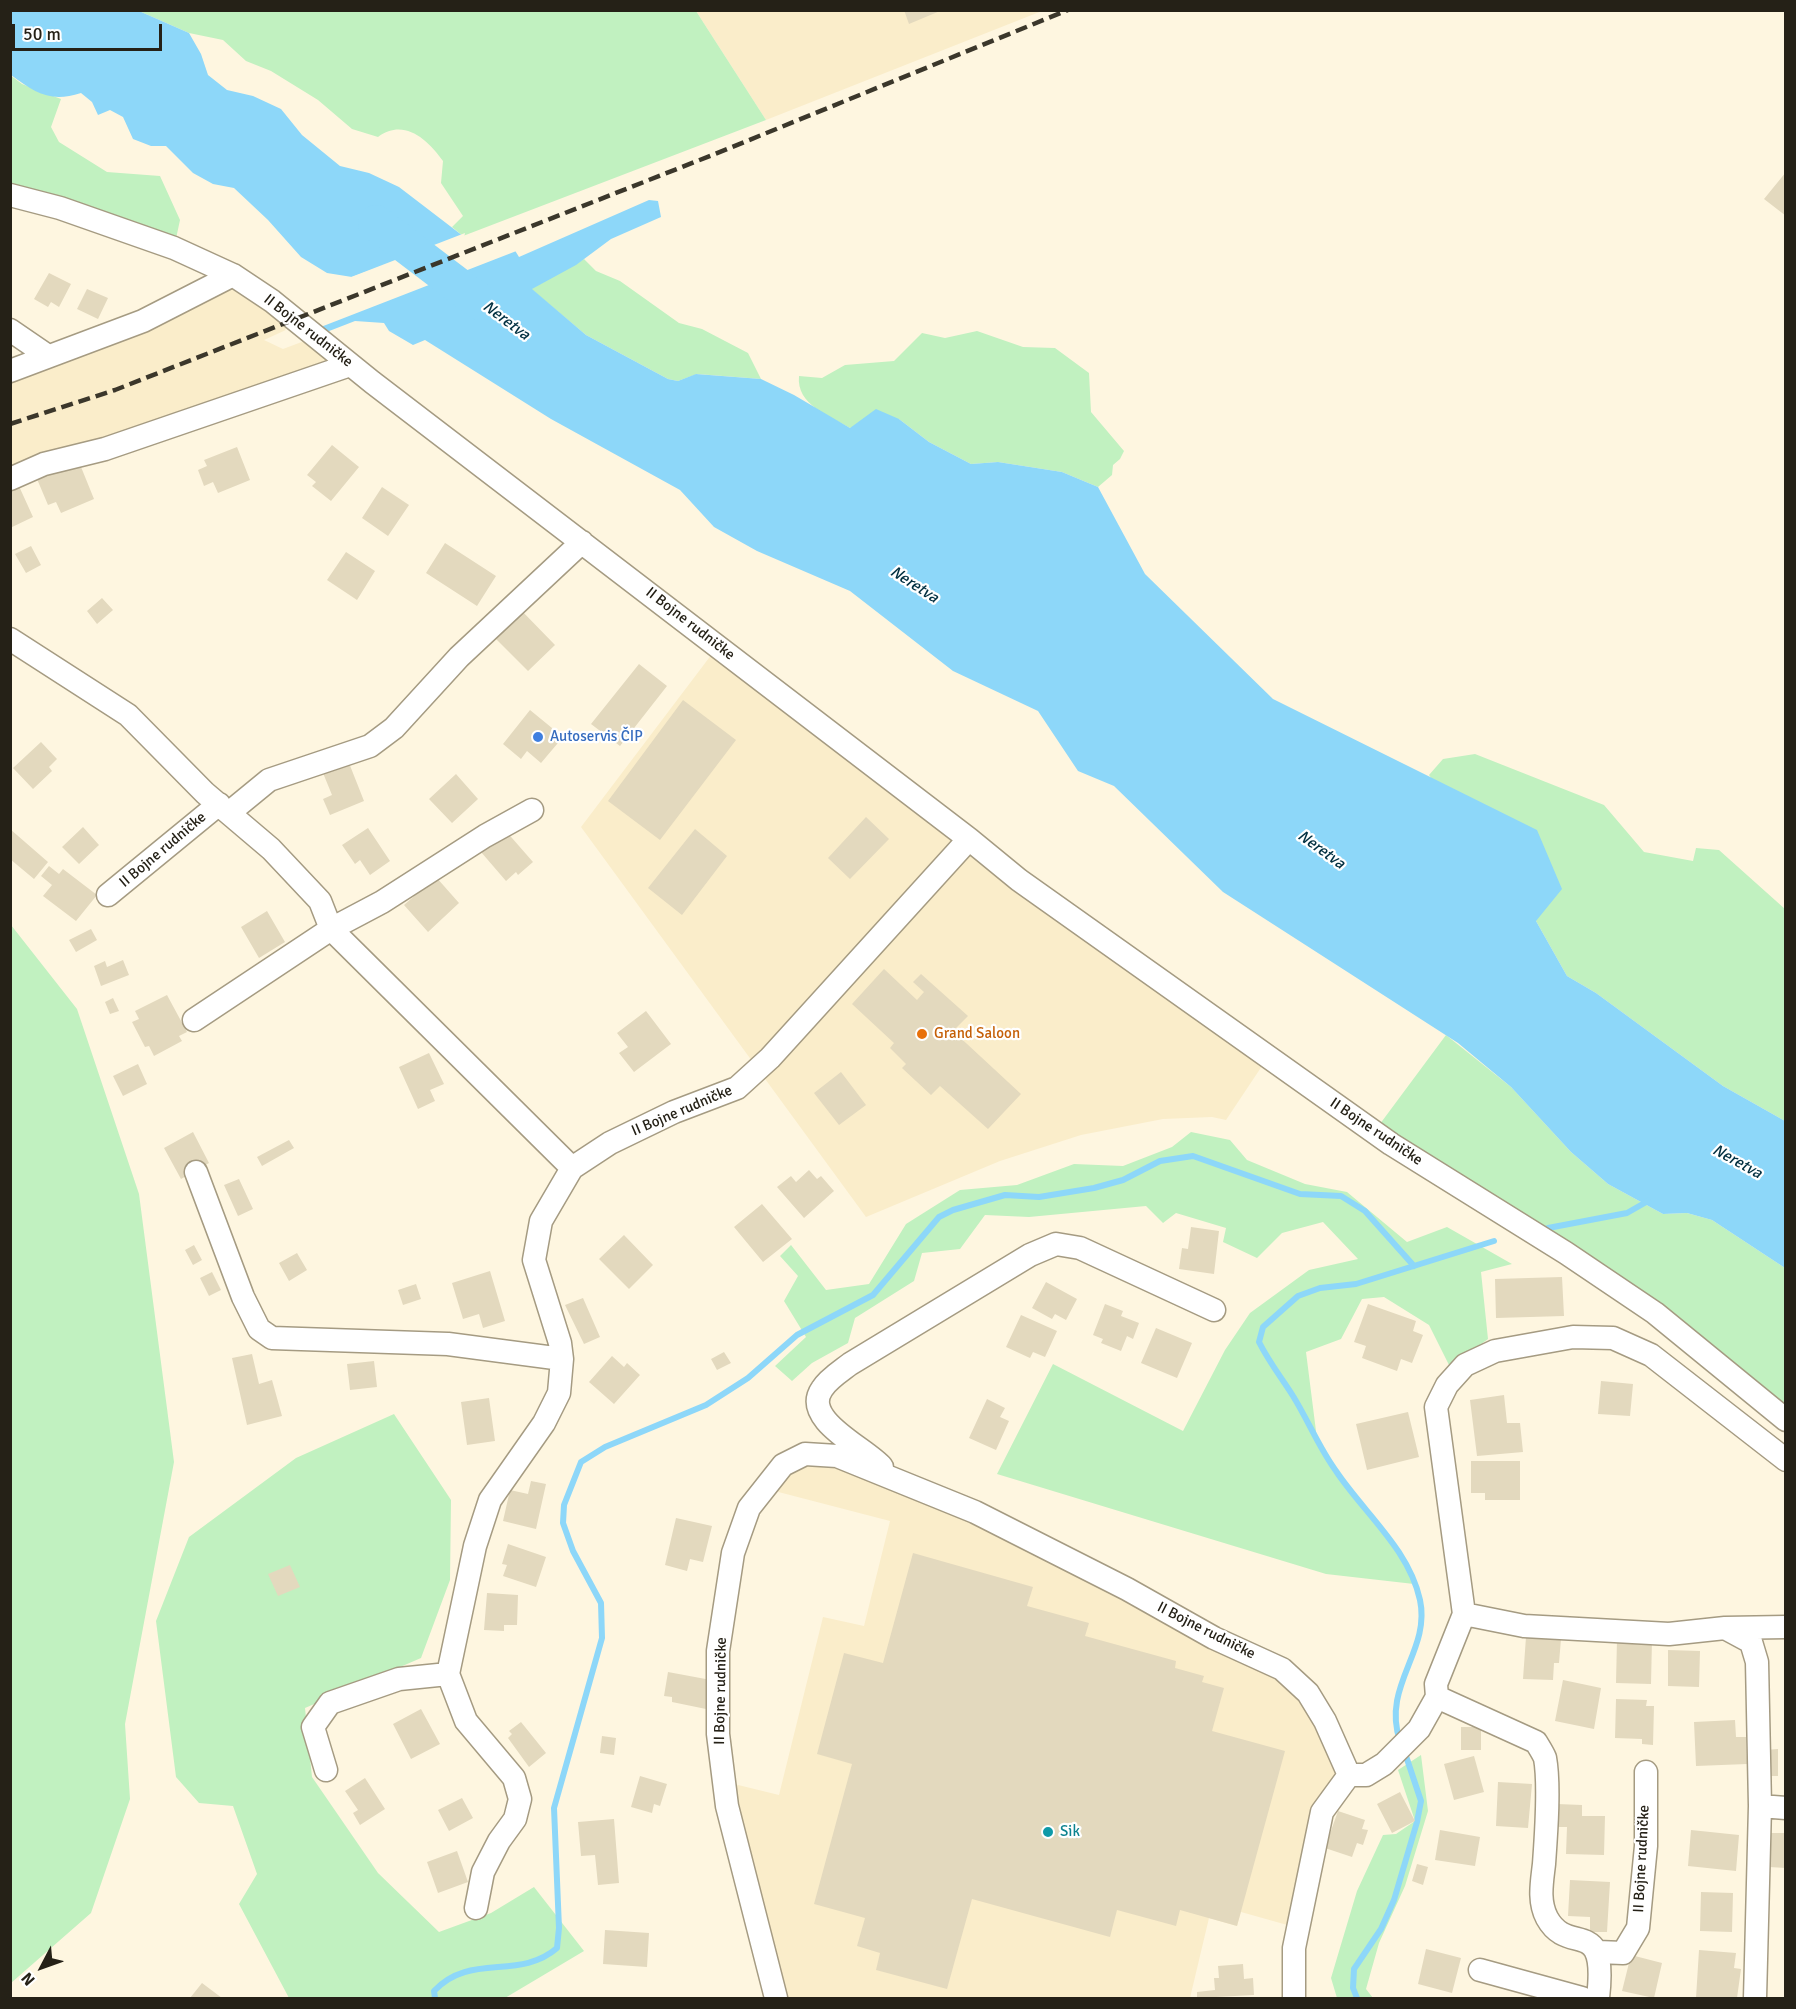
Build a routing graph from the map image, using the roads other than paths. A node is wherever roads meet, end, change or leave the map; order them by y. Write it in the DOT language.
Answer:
graph roads {
  1 [pos="10,195"];
  2 [pos="233,275"];
  3 [pos="10,330"];
  4 [pos="48,356"];
  5 [pos="350,365"];
  6 [pos="10,371"];
  7 [pos="10,479"];
  8 [pos="582,542"];
  9 [pos="10,639"];
  10 [pos="224,808"];
  11 [pos="532,810"];
  12 [pos="969,839"];
  13 [pos="108,896"];
  14 [pos="331,929"];
  15 [pos="194,1020"];
  16 [pos="572,1168"];
  17 [pos="196,1172"];
  18 [pos="1214,1310"];
  19 [pos="562,1359"];
  20 [pos="1785,1420"];
  21 [pos="1785,1460"];
  22 [pos="885,1476"];
  23 [pos="1464,1614"];
  24 [pos="1725,1628"];
  25 [pos="1785,1628"];
  26 [pos="448,1674"];
  27 [pos="1437,1697"];
  28 [pos="326,1770"];
  29 [pos="1646,1772"];
  30 [pos="1349,1775"];
  31 [pos="1760,1806"];
  32 [pos="1785,1808"];
  33 [pos="476,1908"];
  34 [pos="1598,1952"];
  35 [pos="1480,1970"];
  36 [pos="776,1998"];
  37 [pos="1294,1998"];
  38 [pos="1582,1998"];
  39 [pos="1598,1998"];
  40 [pos="1755,1998"];
  1 -- 2 [label="street, II Bojne rudničke"];
  2 -- 4 [label="street"];
  2 -- 5 [label="street, II Bojne rudničke"];
  3 -- 4 [label="street"];
  4 -- 6 [label="street"];
  5 -- 7 [label="street"];
  5 -- 8 [label="street, II Bojne rudničke"];
  8 -- 10 [label="street, II Bojne rudničke"];
  8 -- 12 [label="street, II Bojne rudničke"];
  9 -- 10 [label="street, II Bojne rudničke"];
  10 -- 13 [label="street, II Bojne rudničke"];
  10 -- 14 [label="street, II Bojne rudničke"];
  11 -- 14 [label="street"];
  12 -- 16 [label="street, II Bojne rudničke"];
  12 -- 20 [label="street, II Bojne rudničke"];
  14 -- 15 [label="street"];
  14 -- 16 [label="street"];
  16 -- 19 [label="street, II Bojne rudničke"];
  17 -- 19 [label="street"];
  18 -- 22 [label="street, II Bojne rudničke"];
  19 -- 26 [label="street, II Bojne rudničke"];
  21 -- 23 [label="street"];
  22 -- 30 [label="street, II Bojne rudničke"];
  22 -- 36 [label="street, II Bojne rudničke"];
  23 -- 24 [label="street"];
  23 -- 27 [label="street"];
  24 -- 25 [label="street"];
  24 -- 31 [label="street"];
  26 -- 28 [label="street"];
  26 -- 33 [label="street"];
  27 -- 30 [label="street"];
  27 -- 34 [label="street"];
  29 -- 34 [label="street, II Bojne rudničke"];
  30 -- 37 [label="street"];
  31 -- 32 [label="street"];
  31 -- 40 [label="street"];
  34 -- 39 [label="street"];
  35 -- 38 [label="street"];
}
